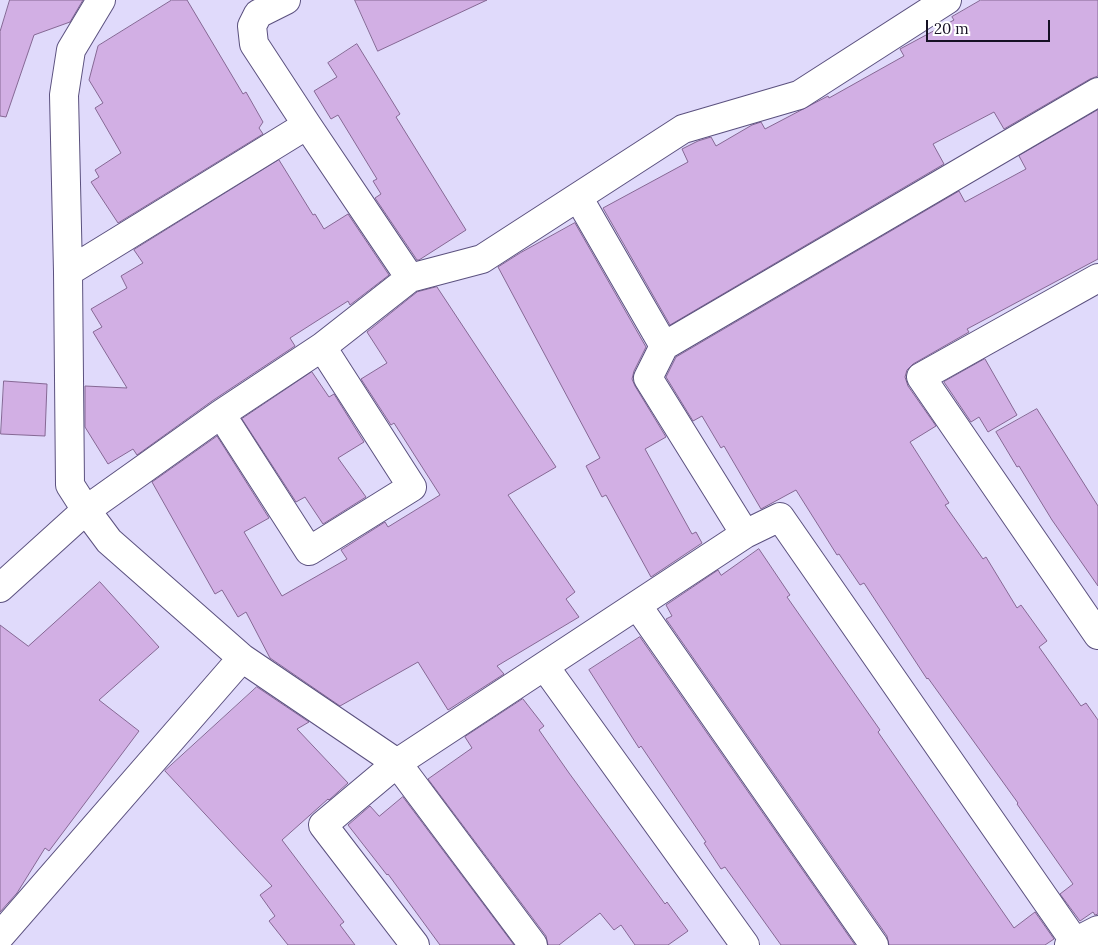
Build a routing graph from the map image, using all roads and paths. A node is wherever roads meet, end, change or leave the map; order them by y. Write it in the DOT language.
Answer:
graph roads {
  1 [pos="101,0"];
  2 [pos="286,0"];
  3 [pos="947,0"];
  4 [pos="1098,92"];
  5 [pos="307,125"];
  6 [pos="578,197"];
  7 [pos="68,272"];
  8 [pos="410,278"];
  9 [pos="1098,278"];
  10 [pos="664,346"];
  11 [pos="322,347"];
  12 [pos="220,414"];
  13 [pos="86,510"];
  14 [pos="745,534"];
  15 [pos="0,588"];
  16 [pos="637,605"];
  17 [pos="1098,634"];
  18 [pos="242,658"];
  19 [pos="545,667"];
  20 [pos="397,763"];
  21 [pos="1098,930"];
  22 [pos="0,936"];
  23 [pos="1073,944"];
  24 [pos="415,945"];
  25 [pos="533,945"];
  26 [pos="745,945"];
  27 [pos="874,945"];
  1 -- 7 [label="street"];
  2 -- 5 [label="street"];
  3 -- 6 [label="street"];
  4 -- 10 [label="street"];
  5 -- 7 [label="street"];
  5 -- 8 [label="street"];
  6 -- 8 [label="street"];
  6 -- 10 [label="street"];
  7 -- 13 [label="street"];
  8 -- 11 [label="street"];
  9 -- 17 [label="street"];
  10 -- 14 [label="street"];
  11 -- 12 [label="street"];
  11 -- 12 [label="street"];
  12 -- 13 [label="street"];
  13 -- 15 [label="street"];
  13 -- 18 [label="street"];
  14 -- 16 [label="street"];
  14 -- 23 [label="street"];
  16 -- 19 [label="street"];
  16 -- 27 [label="street"];
  18 -- 20 [label="street"];
  18 -- 22 [label="street"];
  19 -- 20 [label="street"];
  19 -- 26 [label="street"];
  20 -- 24 [label="street"];
  20 -- 25 [label="street"];
  21 -- 23 [label="street"];
}
